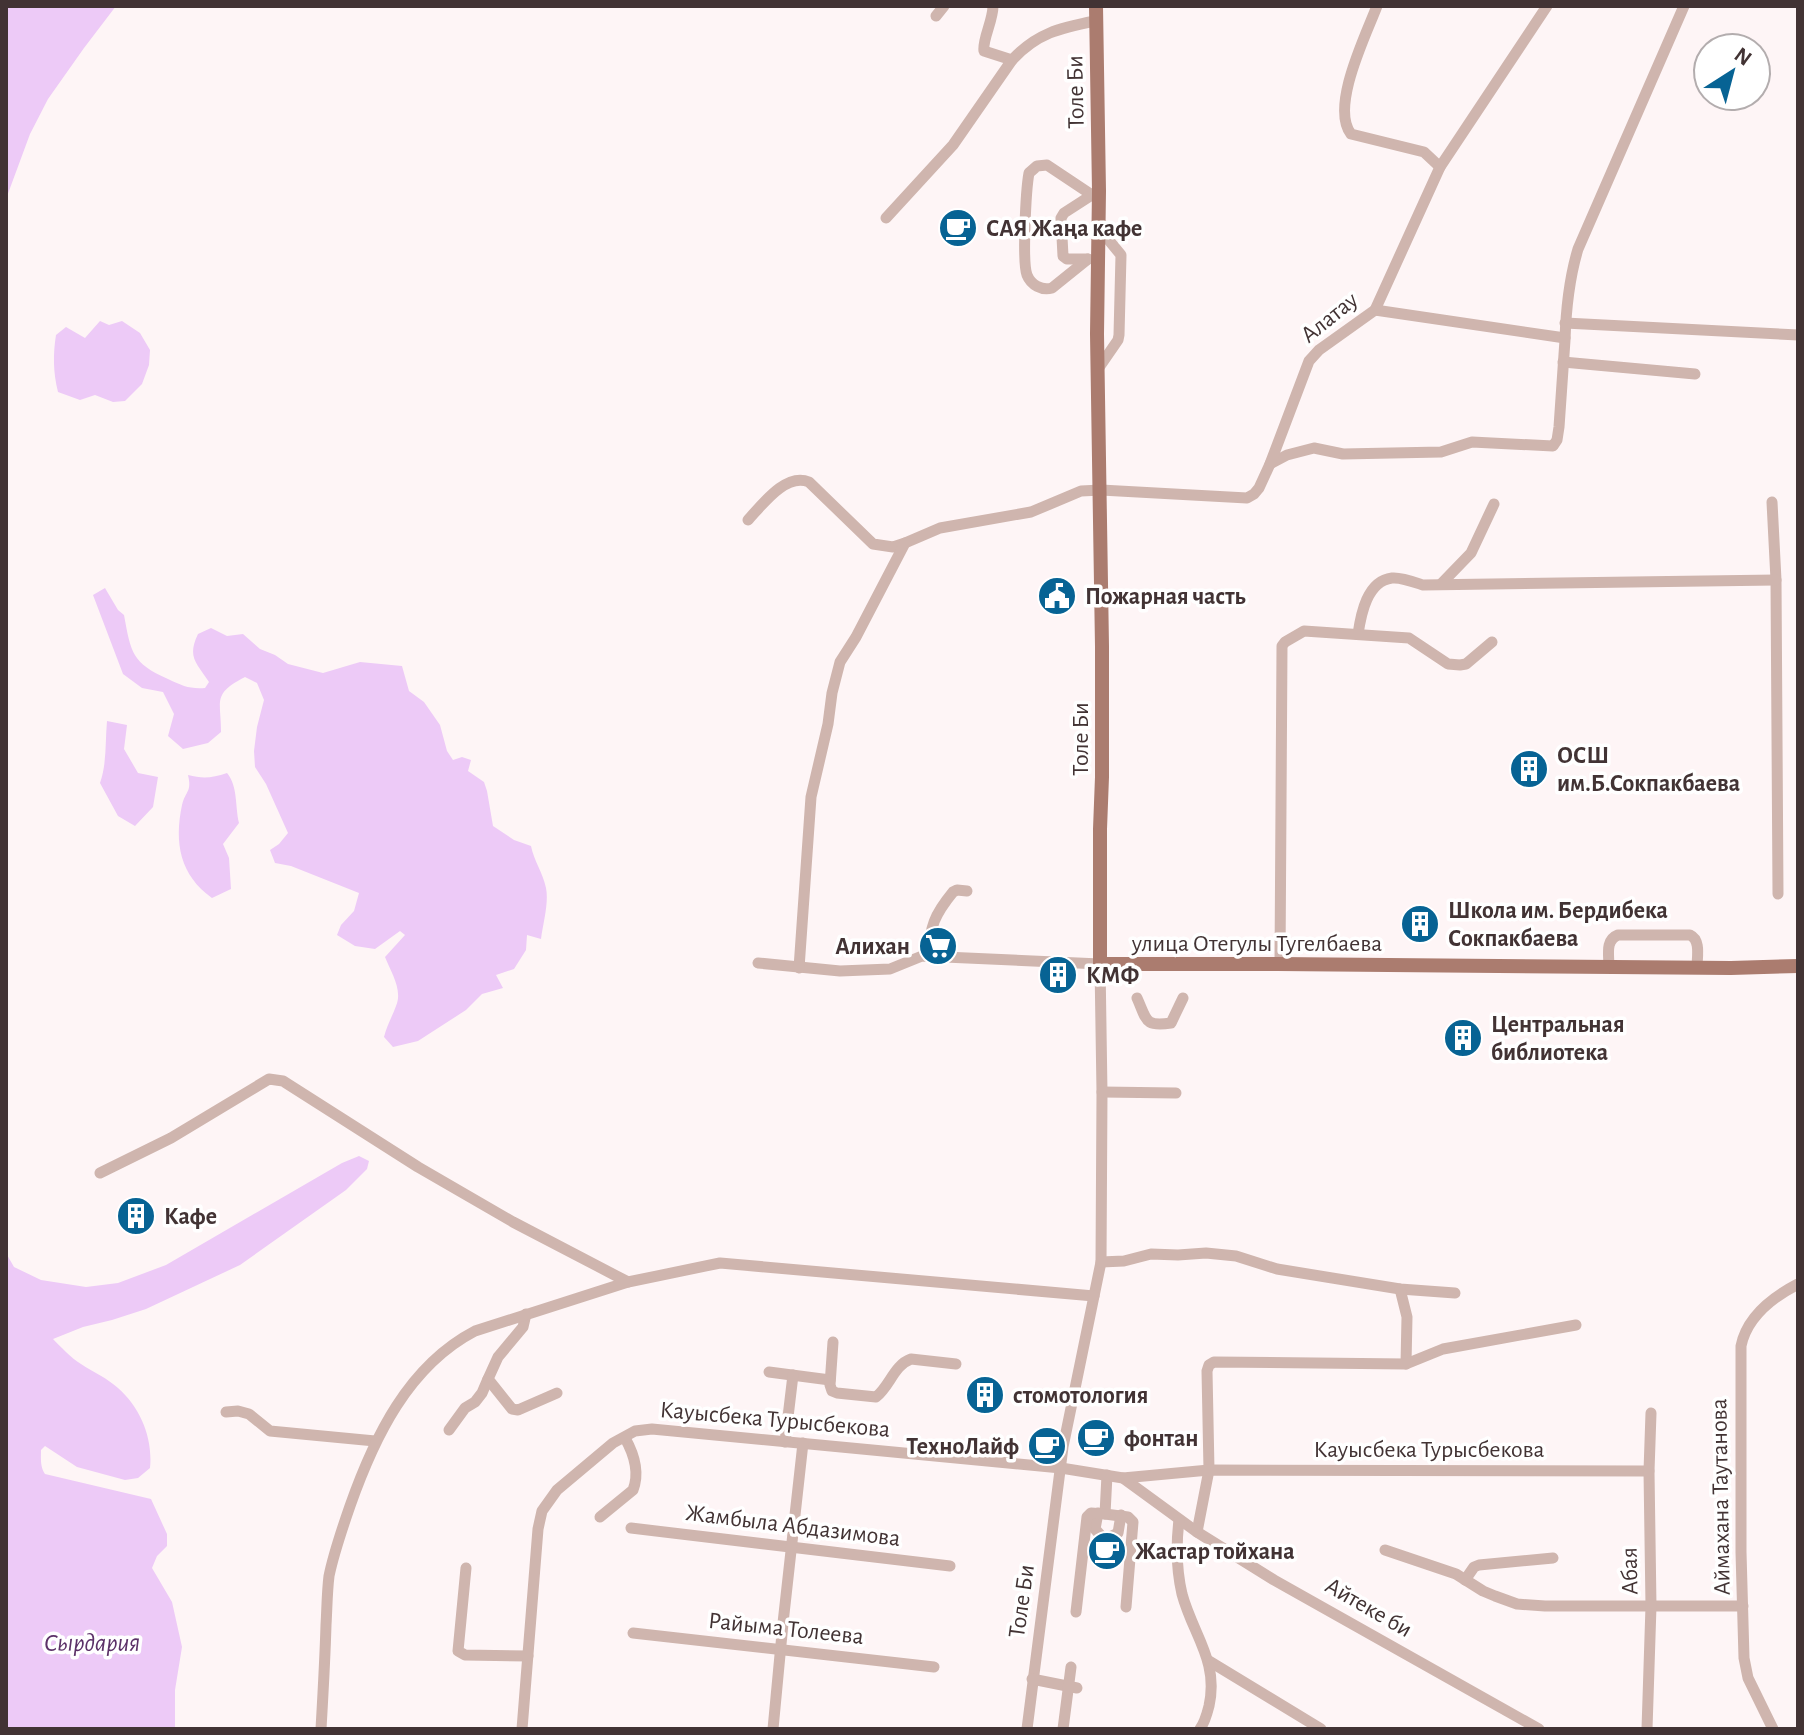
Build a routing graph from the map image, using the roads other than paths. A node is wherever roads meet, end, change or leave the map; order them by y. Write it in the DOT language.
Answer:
graph roads {
  1 [pos="993,6"];
  2 [pos="1377,6"];
  3 [pos="1547,6"];
  4 [pos="1684,6"];
  5 [pos="1095,14"];
  6 [pos="1012,60"];
  7 [pos="1440,167"];
  8 [pos="1096,193"];
  9 [pos="886,218"];
  10 [pos="1098,227"];
  11 [pos="1093,259"];
  12 [pos="1375,310"];
  13 [pos="1565,323"];
  14 [pos="1798,335"];
  15 [pos="1565,338"];
  16 [pos="1563,362"];
  17 [pos="1098,369"];
  18 [pos="1695,374"];
  19 [pos="1270,464"];
  20 [pos="1101,490"];
  21 [pos="1772,502"];
  22 [pos="1494,504"];
  23 [pos="748,520"];
  24 [pos="905,543"];
  25 [pos="1776,580"];
  26 [pos="1441,584"];
  27 [pos="1358,634"];
  28 [pos="1492,642"];
  29 [pos="967,891"];
  30 [pos="1778,894"];
  31 [pos="929,956"];
  32 [pos="758,963"];
  33 [pos="1100,964"];
  34 [pos="1280,964"];
  35 [pos="1798,966"];
  36 [pos="1609,967"];
  37 [pos="799,968"];
  38 [pos="1697,968"];
  39 [pos="1137,998"];
  40 [pos="1183,998"];
  41 [pos="1102,1092"];
  42 [pos="1176,1093"];
  43 [pos="100,1173"];
  44 [pos="1101,1262"];
  45 [pos="628,1282"];
  46 [pos="1798,1284"];
  47 [pos="1400,1289"];
  48 [pos="1455,1293"];
  49 [pos="1094,1296"];
  50 [pos="526,1314"];
  51 [pos="1576,1325"];
  52 [pos="833,1342"];
  53 [pos="956,1364"];
  54 [pos="1406,1364"];
  55 [pos="769,1372"];
  56 [pos="793,1375"];
  57 [pos="488,1379"];
  58 [pos="830,1380"];
  59 [pos="557,1393"];
  60 [pos="226,1412"];
  61 [pos="1651,1413"];
  62 [pos="449,1430"];
  63 [pos="625,1438"];
  64 [pos="375,1441"];
  65 [pos="785,1442"];
  66 [pos="803,1443"];
  67 [pos="1209,1470"];
  68 [pos="1649,1471"];
  69 [pos="1060,1473"];
  70 [pos="1107,1475"];
  71 [pos="1123,1478"];
  72 [pos="1102,1513"];
  73 [pos="1121,1515"];
  74 [pos="600,1517"];
  75 [pos="1179,1520"];
  76 [pos="631,1528"];
  77 [pos="1197,1532"];
  78 [pos="792,1546"];
  79 [pos="1385,1550"];
  80 [pos="1553,1558"];
  81 [pos="950,1566"];
  82 [pos="466,1568"];
  83 [pos="1465,1580"];
  84 [pos="1651,1606"];
  85 [pos="1743,1606"];
  86 [pos="1126,1607"];
  87 [pos="1076,1612"];
  88 [pos="633,1633"];
  89 [pos="781,1649"];
  90 [pos="528,1656"];
  91 [pos="1209,1661"];
  92 [pos="934,1667"];
  93 [pos="1071,1667"];
  94 [pos="1032,1679"];
  95 [pos="1073,1687"];
  96 [pos="321,1729"];
  97 [pos="522,1729"];
  98 [pos="773,1729"];
  99 [pos="1027,1729"];
  100 [pos="1063,1729"];
  101 [pos="1200,1729"];
  102 [pos="1321,1729"];
  103 [pos="1539,1729"];
  104 [pos="1647,1729"];
  105 [pos="1773,1729"];
  1 -- 6 [label="street"];
  2 -- 7 [label="street"];
  3 -- 7 [label="street, Алатау"];
  4 -- 13 [label="street"];
  5 -- 6 [label="street"];
  5 -- 8 [label="main road, Толе Би"];
  6 -- 9 [label="street"];
  7 -- 12 [label="street, Алатау"];
  8 -- 10 [label="main road, Толе Би"];
  8 -- 11 [label="street"];
  8 -- 11 [label="street"];
  10 -- 11 [label="main road, Толе Би"];
  10 -- 17 [label="street"];
  11 -- 17 [label="main road, Толе Би"];
  12 -- 15 [label="street"];
  12 -- 19 [label="street, Алатау"];
  13 -- 14 [label="street"];
  13 -- 15 [label="street"];
  15 -- 16 [label="street"];
  16 -- 18 [label="street"];
  16 -- 19 [label="street"];
  17 -- 20 [label="main road, Толе Би"];
  19 -- 20 [label="street, Алатау"];
  20 -- 24 [label="street"];
  20 -- 33 [label="main road, Толе Би"];
  21 -- 25 [label="street"];
  22 -- 26 [label="street"];
  23 -- 24 [label="street"];
  24 -- 37 [label="street"];
  25 -- 26 [label="street"];
  25 -- 30 [label="street"];
  26 -- 27 [label="street"];
  27 -- 28 [label="street"];
  27 -- 34 [label="street"];
  29 -- 31 [label="street"];
  31 -- 33 [label="street"];
  31 -- 37 [label="street"];
  32 -- 37 [label="street"];
  33 -- 34 [label="main road, улица Отегулы Тугелбаева"];
  33 -- 41 [label="street, Толе Би"];
  34 -- 36 [label="main road, улица Отегулы Тугелбаева"];
  35 -- 38 [label="main road, улица Отегулы Тугелбаева"];
  36 -- 38 [label="main road, улица Отегулы Тугелбаева"];
  36 -- 38 [label="street"];
  39 -- 40 [label="street"];
  41 -- 42 [label="street"];
  41 -- 44 [label="street, Толе Би"];
  43 -- 45 [label="street"];
  44 -- 47 [label="street"];
  44 -- 49 [label="street, Толе Би"];
  45 -- 49 [label="street"];
  45 -- 50 [label="street"];
  46 -- 85 [label="street, Аймахана Таутанова"];
  47 -- 48 [label="street"];
  47 -- 54 [label="street"];
  49 -- 69 [label="street, Толе Би"];
  50 -- 57 [label="street"];
  50 -- 64 [label="street"];
  51 -- 54 [label="street"];
  52 -- 58 [label="street"];
  53 -- 58 [label="street"];
  54 -- 67 [label="street"];
  55 -- 56 [label="street"];
  56 -- 58 [label="street"];
  56 -- 65 [label="street"];
  57 -- 59 [label="street"];
  57 -- 62 [label="street"];
  60 -- 64 [label="street"];
  61 -- 68 [label="street, Абая"];
  63 -- 65 [label="street, Кауысбека Турысбекова"];
  63 -- 74 [label="street"];
  63 -- 90 [label="street, Кауысбека Турысбекова"];
  64 -- 96 [label="street"];
  65 -- 66 [label="street, Кауысбека Турысбекова"];
  66 -- 69 [label="street, Кауысбека Турысбекова"];
  66 -- 78 [label="street"];
  67 -- 68 [label="street, Кауысбека Турысбекова"];
  67 -- 71 [label="street, Кауысбека Турысбекова"];
  67 -- 77 [label="street"];
  68 -- 84 [label="street, Абая"];
  69 -- 70 [label="street, Кауысбека Турысбекова"];
  69 -- 94 [label="street, Толе Би"];
  70 -- 71 [label="street, Кауысбека Турысбекова"];
  70 -- 72 [label="street"];
  71 -- 75 [label="street, Айтеке би"];
  72 -- 73 [label="street"];
  72 -- 73 [label="street"];
  72 -- 87 [label="street"];
  73 -- 86 [label="street"];
  75 -- 77 [label="street, Айтеке би"];
  75 -- 91 [label="street"];
  76 -- 78 [label="street, Жамбыла Абдазимова"];
  77 -- 103 [label="street, Айтеке би"];
  78 -- 81 [label="street, Жамбыла Абдазимова"];
  78 -- 89 [label="street"];
  79 -- 83 [label="street"];
  80 -- 83 [label="street"];
  82 -- 90 [label="street"];
  83 -- 84 [label="street"];
  84 -- 85 [label="street"];
  84 -- 104 [label="street, Абая"];
  85 -- 105 [label="street, Аймахана Таутанова"];
  88 -- 89 [label="street, Райыма Толеева"];
  89 -- 92 [label="street, Райыма Толеева"];
  89 -- 98 [label="street"];
  90 -- 97 [label="street, Кауысбека Турысбекова"];
  91 -- 101 [label="street"];
  91 -- 102 [label="street"];
  93 -- 95 [label="street"];
  94 -- 95 [label="street"];
  94 -- 99 [label="street, Толе Би"];
  95 -- 100 [label="street"];
}
